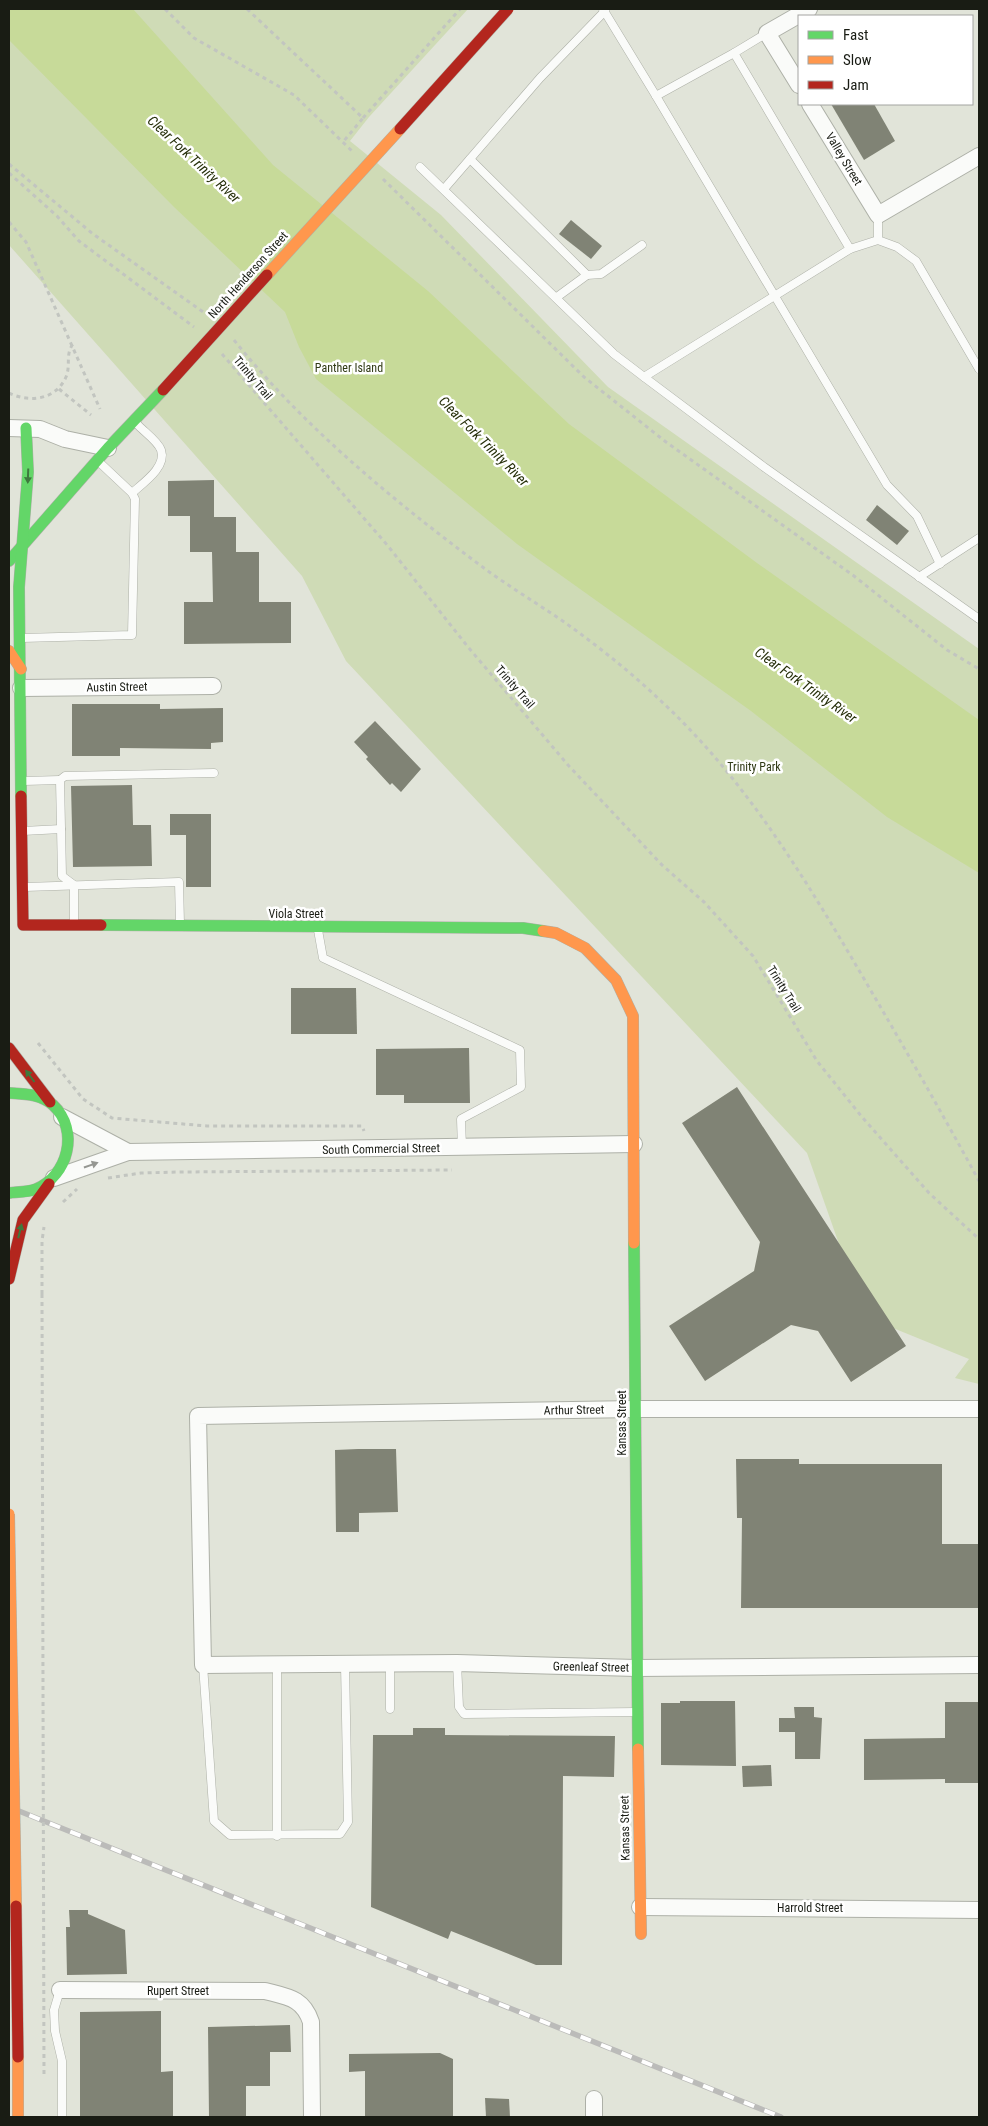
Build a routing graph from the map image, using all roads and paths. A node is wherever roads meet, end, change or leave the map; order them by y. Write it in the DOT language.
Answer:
graph roads {
  1 [pos="165,9"];
  2 [pos="247,9"];
  3 [pos="460,9"];
  4 [pos="508,9"];
  5 [pos="604,10"];
  6 [pos="798,15"];
  7 [pos="768,33"];
  8 [pos="734,53"];
  9 [pos="798,84"];
  10 [pos="656,96"];
  11 [pos="811,105"];
  12 [pos="364,118"];
  13 [pos="343,142"];
  14 [pos="357,155"];
  15 [pos="979,156"];
  16 [pos="470,159"];
  17 [pos="9,164"];
  18 [pos="420,167"];
  19 [pos="9,173"];
  20 [pos="379,175"];
  21 [pos="444,189"];
  22 [pos="878,215"];
  23 [pos="9,222"];
  24 [pos="878,240"];
  25 [pos="642,245"];
  26 [pos="850,249"];
  27 [pos="587,275"];
  28 [pos="775,295"];
  29 [pos="557,297"];
  30 [pos="213,318"];
  31 [pos="200,332"];
  32 [pos="232,338"];
  33 [pos="73,344"];
  34 [pos="221,353"];
  35 [pos="979,369"];
  36 [pos="644,377"];
  37 [pos="59,388"];
  38 [pos="9,393"];
  39 [pos="100,409"];
  40 [pos="91,416"];
  41 [pos="133,421"];
  42 [pos="9,428"];
  43 [pos="26,428"];
  44 [pos="102,454"];
  45 [pos="132,493"];
  46 [pos="979,538"];
  47 [pos="24,544"];
  48 [pos="9,561"];
  49 [pos="940,564"];
  50 [pos="919,577"];
  51 [pos="979,619"];
  52 [pos="20,638"];
  53 [pos="9,651"];
  54 [pos="21,669"];
  55 [pos="979,669"];
  56 [pos="213,686"];
  57 [pos="21,688"];
  58 [pos="214,773"];
  59 [pos="60,780"];
  60 [pos="21,781"];
  61 [pos="9,795"];
  62 [pos="22,796"];
  63 [pos="61,829"];
  64 [pos="22,831"];
  65 [pos="74,886"];
  66 [pos="22,887"];
  67 [pos="74,925"];
  68 [pos="180,926"];
  69 [pos="318,928"];
  70 [pos="567,938"];
  71 [pos="38,1043"];
  72 [pos="9,1048"];
  73 [pos="9,1092"];
  74 [pos="57,1111"];
  75 [pos="634,1144"];
  76 [pos="462,1148"];
  77 [pos="368,1149"];
  78 [pos="128,1152"];
  79 [pos="452,1170"];
  80 [pos="105,1178"];
  81 [pos="52,1181"];
  82 [pos="979,1181"];
  83 [pos="82,1187"];
  84 [pos="9,1193"];
  85 [pos="57,1207"];
  86 [pos="48,1221"];
  87 [pos="979,1239"];
  88 [pos="9,1278"];
  89 [pos="636,1409"];
  90 [pos="979,1409"];
  91 [pos="9,1514"];
  92 [pos="457,1663"];
  93 [pos="277,1664"];
  94 [pos="345,1664"];
  95 [pos="390,1664"];
  96 [pos="203,1665"];
  97 [pos="979,1665"];
  98 [pos="636,1668"];
  99 [pos="390,1709"];
  100 [pos="638,1712"];
  101 [pos="277,1836"];
  102 [pos="640,1908"];
  103 [pos="979,1910"];
  104 [pos="641,1934"];
  105 [pos="60,1990"];
  106 [pos="44,2076"];
  107 [pos="594,2099"];
  108 [pos="18,2117"];
  109 [pos="62,2117"];
  110 [pos="312,2117"];
  111 [pos="594,2117"];
  1 -- 13 [label="path"];
  2 -- 12 [label="path"];
  3 -- 12 [label="path"];
  4 -- 41 [label="street, North Henderson Street, bridge"];
  5 -- 10 [label="lane"];
  5 -- 16 [label="lane"];
  6 -- 7 [label="street"];
  7 -- 8 [label="lane"];
  7 -- 9 [label="street"];
  8 -- 10 [label="lane"];
  8 -- 26 [label="lane"];
  10 -- 28 [label="lane"];
  11 -- 22 [label="street, Valley Street"];
  12 -- 13 [label="path"];
  13 -- 14 [label="path"];
  15 -- 22 [label="street"];
  16 -- 21 [label="lane"];
  16 -- 27 [label="lane"];
  17 -- 30 [label="path"];
  18 -- 21 [label="lane"];
  19 -- 31 [label="path"];
  20 -- 55 [label="path"];
  21 -- 29 [label="lane"];
  22 -- 24 [label="lane"];
  23 -- 33 [label="path"];
  24 -- 26 [label="lane"];
  24 -- 35 [label="lane"];
  25 -- 27 [label="lane"];
  26 -- 28 [label="lane"];
  27 -- 29 [label="lane"];
  28 -- 36 [label="lane"];
  28 -- 49 [label="lane"];
  29 -- 36 [label="lane"];
  32 -- 82 [label="path, Trinity Trail"];
  33 -- 37 [label="path"];
  33 -- 39 [label="path"];
  34 -- 87 [label="path, Trinity Trail"];
  36 -- 50 [label="lane"];
  37 -- 38 [label="path"];
  37 -- 40 [label="path"];
  41 -- 44 [label="street, North Henderson Street"];
  41 -- 45 [label="lane"];
  42 -- 43 [label="street"];
  43 -- 44 [label="street"];
  43 -- 47 [label="street, one-way"];
  44 -- 45 [label="lane"];
  44 -- 47 [label="street, North Henderson Street"];
  45 -- 52 [label="lane"];
  46 -- 49 [label="lane"];
  47 -- 48 [label="street, North Henderson Street"];
  47 -- 52 [label="street"];
  49 -- 50 [label="lane"];
  50 -- 51 [label="lane"];
  52 -- 54 [label="street"];
  53 -- 54 [label="street"];
  54 -- 57 [label="street"];
  56 -- 57 [label="street, Austin Street"];
  57 -- 60 [label="street"];
  58 -- 59 [label="lane"];
  59 -- 60 [label="lane"];
  59 -- 63 [label="lane"];
  60 -- 62 [label="street"];
  61 -- 62 [label="lane"];
  62 -- 64 [label="street"];
  63 -- 64 [label="lane"];
  63 -- 65 [label="lane"];
  64 -- 66 [label="street"];
  65 -- 66 [label="lane"];
  65 -- 67 [label="lane"];
  65 -- 68 [label="lane"];
  66 -- 67 [label="street, Viola Street"];
  67 -- 68 [label="street, Viola Street"];
  68 -- 69 [label="street, Viola Street"];
  69 -- 70 [label="street, Viola Street"];
  69 -- 76 [label="lane"];
  70 -- 75 [label="street, Kansas Street"];
  71 -- 77 [label="path"];
  74 -- 72 [label="street, one-way"];
  73 -- 74 [label="street"];
  74 -- 78 [label="street, South Commercial Street"];
  74 -- 81 [label="street"];
  75 -- 76 [label="street, South Commercial Street"];
  75 -- 89 [label="street, Kansas Street"];
  76 -- 77 [label="street, South Commercial Street"];
  77 -- 78 [label="street, South Commercial Street"];
  81 -- 78 [label="street, South Commercial Street, one-way"];
  79 -- 80 [label="path"];
  81 -- 84 [label="street"];
  88 -- 81 [label="street, one-way"];
  83 -- 85 [label="path"];
  86 -- 106 [label="path, bridge"];
  89 -- 90 [label="street, Arthur Street"];
  89 -- 96 [label="street, Arthur Street"];
  89 -- 98 [label="street, Kansas Street"];
  91 -- 108 [label="street, bridge"];
  92 -- 95 [label="street, Greenleaf Street"];
  92 -- 98 [label="street, Greenleaf Street"];
  92 -- 100 [label="lane"];
  93 -- 94 [label="street, Greenleaf Street"];
  93 -- 96 [label="street, Greenleaf Street"];
  93 -- 101 [label="lane"];
  94 -- 95 [label="street, Greenleaf Street"];
  94 -- 101 [label="lane"];
  95 -- 99 [label="lane"];
  96 -- 101 [label="lane"];
  97 -- 98 [label="street, Greenleaf Street"];
  98 -- 100 [label="street, Kansas Street"];
  100 -- 102 [label="street, Kansas Street"];
  102 -- 103 [label="street, Harrold Street"];
  102 -- 104 [label="street, Kansas Street"];
  105 -- 109 [label="lane"];
  105 -- 110 [label="street, Rupert Street"];
  107 -- 111 [label="street"];
}
